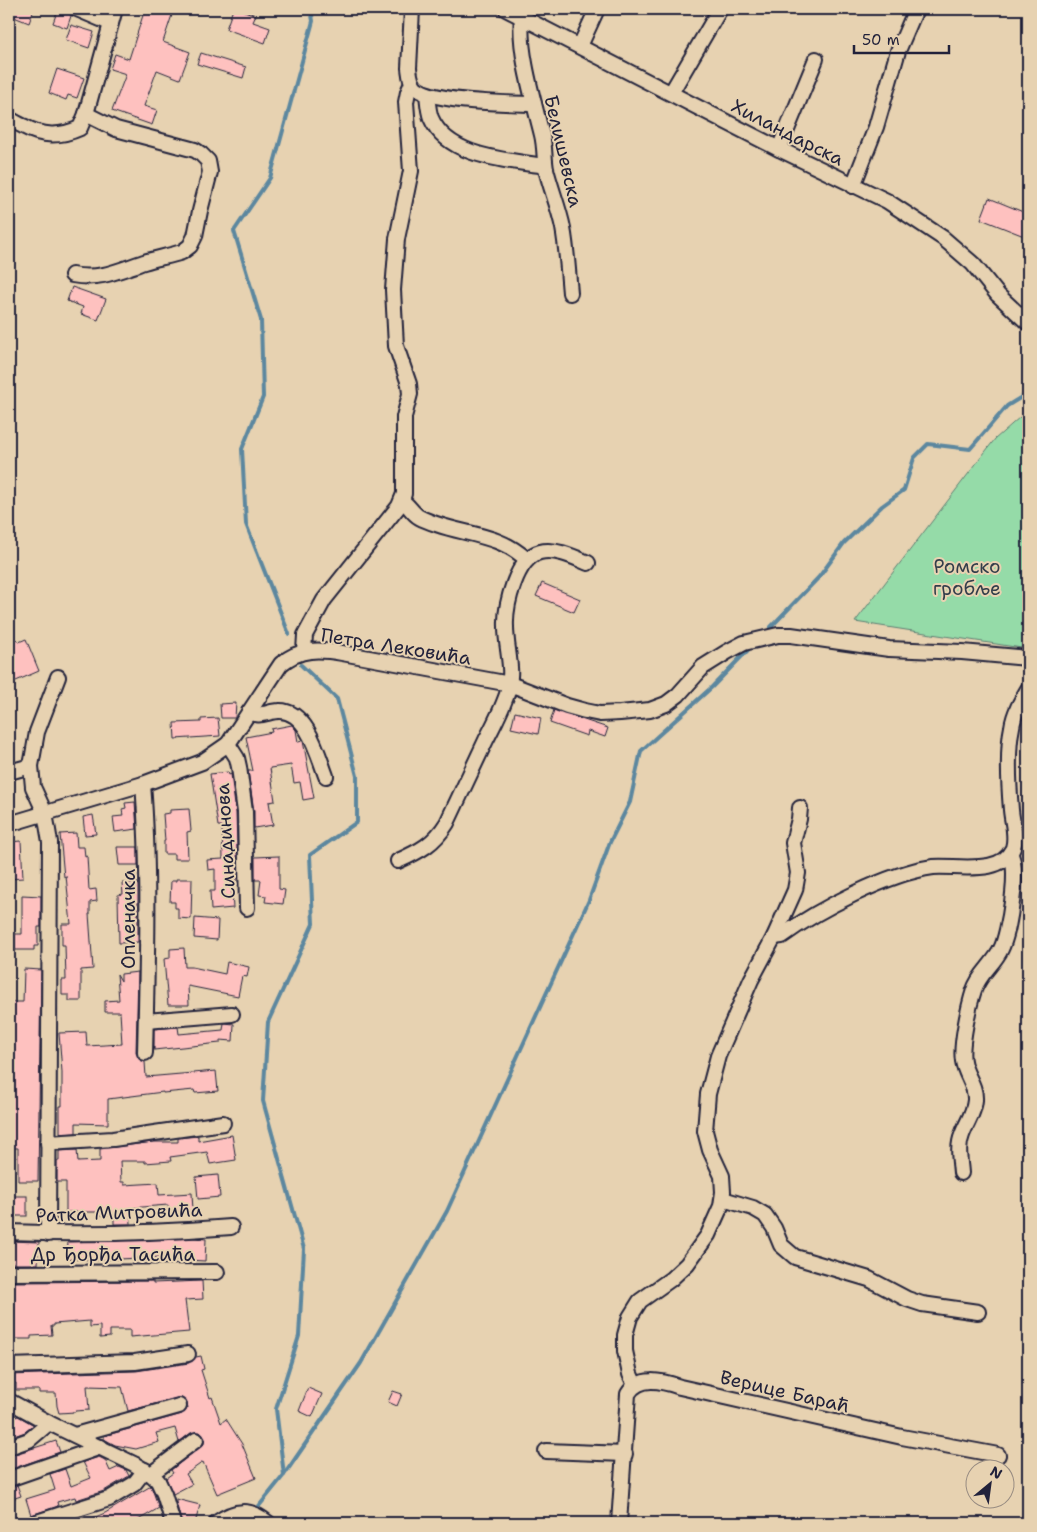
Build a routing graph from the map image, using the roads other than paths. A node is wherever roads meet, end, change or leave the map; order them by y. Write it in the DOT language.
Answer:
graph roads {
  1 [pos="77,9"];
  2 [pos="115,9"];
  3 [pos="412,9"];
  4 [pos="506,9"];
  5 [pos="596,9"];
  6 [pos="720,9"];
  7 [pos="916,9"];
  8 [pos="522,18"];
  9 [pos="110,23"];
  10 [pos="580,46"];
  11 [pos="816,58"];
  12 [pos="412,83"];
  13 [pos="671,93"];
  14 [pos="427,94"];
  15 [pos="534,104"];
  16 [pos="86,114"];
  17 [pos="9,119"];
  18 [pos="779,149"];
  19 [pos="545,166"];
  20 [pos="853,186"];
  21 [pos="72,275"];
  22 [pos="570,293"];
  23 [pos="1028,323"];
  24 [pos="402,500"];
  25 [pos="527,560"];
  26 [pos="588,563"];
  27 [pos="304,651"];
  28 [pos="1028,658"];
  29 [pos="58,677"];
  30 [pos="510,684"];
  31 [pos="1028,689"];
  32 [pos="249,712"];
  33 [pos="228,744"];
  34 [pos="31,766"];
  35 [pos="9,772"];
  36 [pos="326,776"];
  37 [pos="143,784"];
  38 [pos="800,808"];
  39 [pos="45,813"];
  40 [pos="9,824"];
  41 [pos="1010,853"];
  42 [pos="398,861"];
  43 [pos="248,908"];
  44 [pos="774,937"];
  45 [pos="232,1014"];
  46 [pos="146,1020"];
  47 [pos="145,1053"];
  48 [pos="223,1123"];
  49 [pos="48,1143"];
  50 [pos="961,1173"];
  51 [pos="723,1199"];
  52 [pos="231,1227"];
  53 [pos="9,1232"];
  54 [pos="48,1234"];
  55 [pos="217,1272"];
  56 [pos="9,1273"];
  57 [pos="978,1312"];
  58 [pos="188,1354"];
  59 [pos="9,1366"];
  60 [pos="635,1385"];
  61 [pos="9,1401"];
  62 [pos="179,1406"];
  63 [pos="49,1423"];
  64 [pos="75,1435"];
  65 [pos="196,1440"];
  66 [pos="9,1447"];
  67 [pos="101,1447"];
  68 [pos="546,1451"];
  69 [pos="625,1454"];
  70 [pos="998,1456"];
  71 [pos="148,1472"];
  72 [pos="9,1479"];
  73 [pos="34,1523"];
  74 [pos="173,1523"];
  75 [pos="216,1523"];
  76 [pos="268,1523"];
  77 [pos="619,1523"];
  1 -- 9 [label="street"];
  2 -- 9 [label="street"];
  3 -- 12 [label="street"];
  4 -- 8 [label="street, Хиландарска"];
  5 -- 10 [label="street"];
  6 -- 13 [label="street"];
  7 -- 20 [label="street"];
  8 -- 10 [label="street, Хиландарска"];
  8 -- 15 [label="street, Белишевска"];
  9 -- 16 [label="street"];
  10 -- 13 [label="street, Хиландарска"];
  11 -- 18 [label="street"];
  12 -- 14 [label="street"];
  12 -- 24 [label="street"];
  13 -- 18 [label="street, Хиландарска"];
  14 -- 15 [label="street"];
  14 -- 19 [label="street"];
  15 -- 19 [label="street, Белишевска"];
  16 -- 17 [label="street"];
  16 -- 21 [label="street"];
  18 -- 20 [label="street, Хиландарска"];
  19 -- 22 [label="street, Белишевска"];
  20 -- 23 [label="street, Хиландарска"];
  24 -- 25 [label="street"];
  24 -- 27 [label="street"];
  25 -- 26 [label="street"];
  25 -- 30 [label="street"];
  27 -- 30 [label="street, Петра Лековића"];
  27 -- 32 [label="street, Петра Лековића"];
  28 -- 30 [label="street, Петра Лековића"];
  29 -- 34 [label="street"];
  30 -- 42 [label="street"];
  31 -- 41 [label="street"];
  32 -- 33 [label="street, Петра Лековића"];
  32 -- 36 [label="street"];
  33 -- 37 [label="street, Петра Лековића"];
  33 -- 43 [label="street, Синадинова"];
  34 -- 35 [label="street"];
  34 -- 39 [label="street"];
  37 -- 39 [label="street, Петра Лековића"];
  37 -- 46 [label="street, Опленачка"];
  38 -- 44 [label="street"];
  39 -- 40 [label="street, Петра Лековића"];
  39 -- 49 [label="street"];
  41 -- 44 [label="street"];
  41 -- 50 [label="street"];
  44 -- 51 [label="street"];
  45 -- 46 [label="street"];
  46 -- 47 [label="street, Опленачка"];
  48 -- 49 [label="street"];
  49 -- 54 [label="street"];
  51 -- 57 [label="street"];
  51 -- 60 [label="street"];
  52 -- 54 [label="street, Ратка Митровића"];
  53 -- 54 [label="street, Ратка Митровића"];
  55 -- 56 [label="street, Др Ђорђа Тасића"];
  58 -- 59 [label="street"];
  60 -- 69 [label="street"];
  60 -- 70 [label="street, Верице Бараћ"];
  61 -- 63 [label="street"];
  62 -- 64 [label="street"];
  63 -- 64 [label="street"];
  63 -- 66 [label="street"];
  64 -- 67 [label="street"];
  65 -- 71 [label="street"];
  67 -- 71 [label="street"];
  67 -- 72 [label="street"];
  68 -- 69 [label="street"];
  69 -- 77 [label="street"];
  71 -- 73 [label="street"];
  71 -- 74 [label="street"];
  75 -- 76 [label="street"];
}
